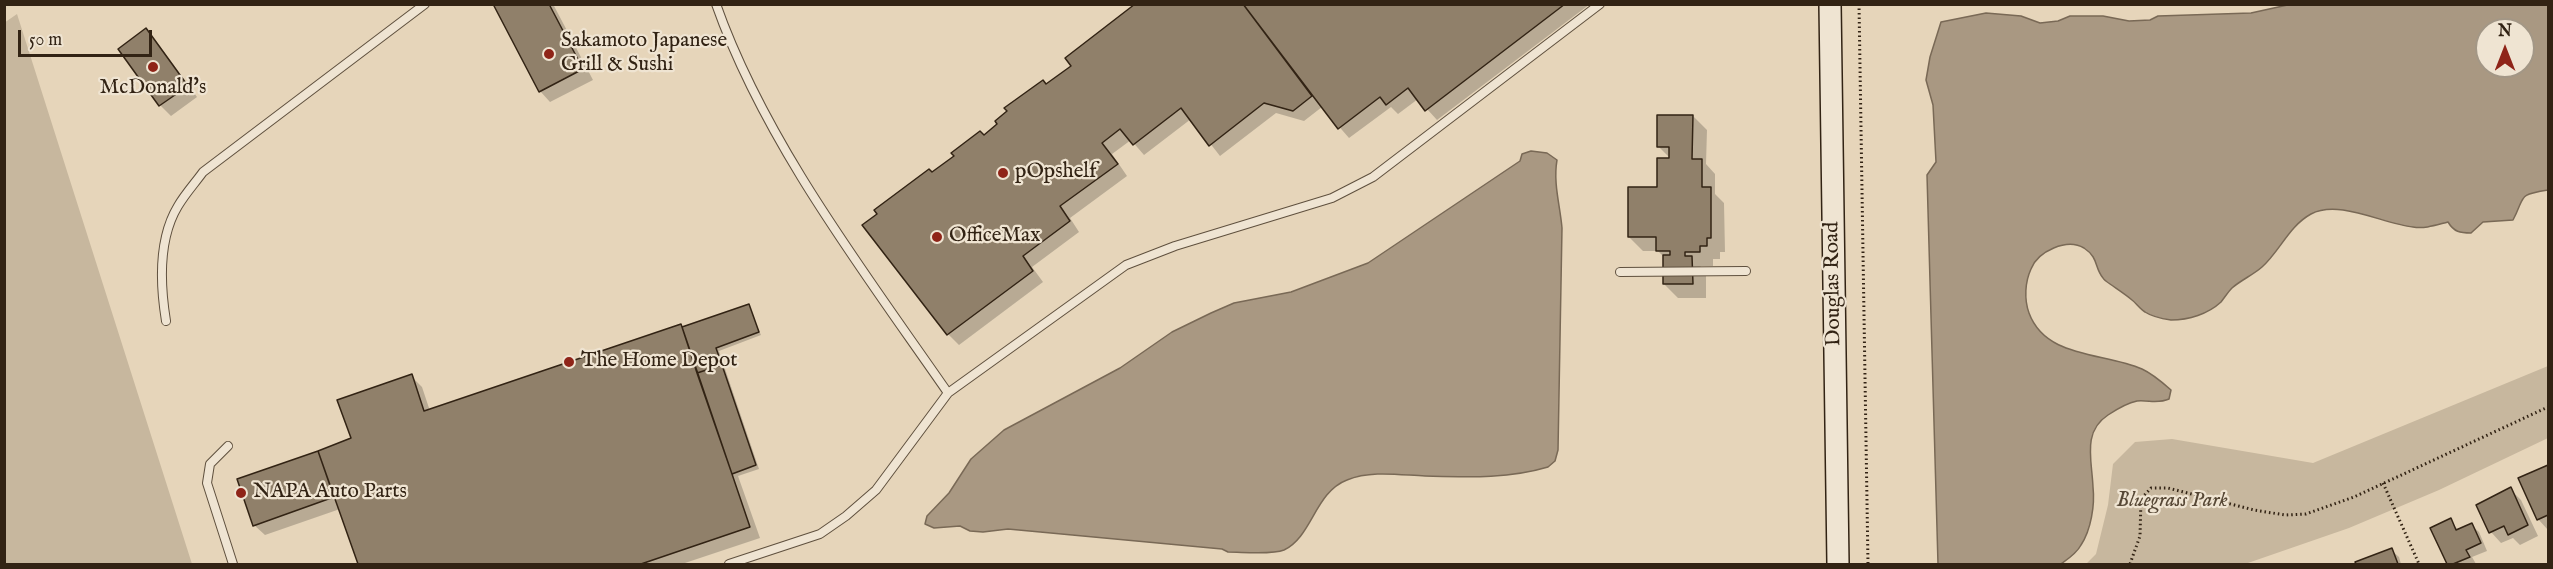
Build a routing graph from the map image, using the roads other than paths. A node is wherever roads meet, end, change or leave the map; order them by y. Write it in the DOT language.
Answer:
graph roads {
  1 [pos="425,4"];
  2 [pos="716,4"];
  3 [pos="1600,4"];
  4 [pos="1830,4"];
  5 [pos="1746,271"];
  6 [pos="1620,272"];
  7 [pos="166,321"];
  8 [pos="948,393"];
  9 [pos="228,446"];
  10 [pos="233,564"];
  11 [pos="729,564"];
  12 [pos="1838,564"];
  1 -- 7 [label="lane"];
  2 -- 8 [label="lane"];
  3 -- 8 [label="lane"];
  4 -- 12 [label="street, Douglas Road"];
  5 -- 6 [label="lane"];
  8 -- 11 [label="lane"];
  9 -- 10 [label="lane"];
}
